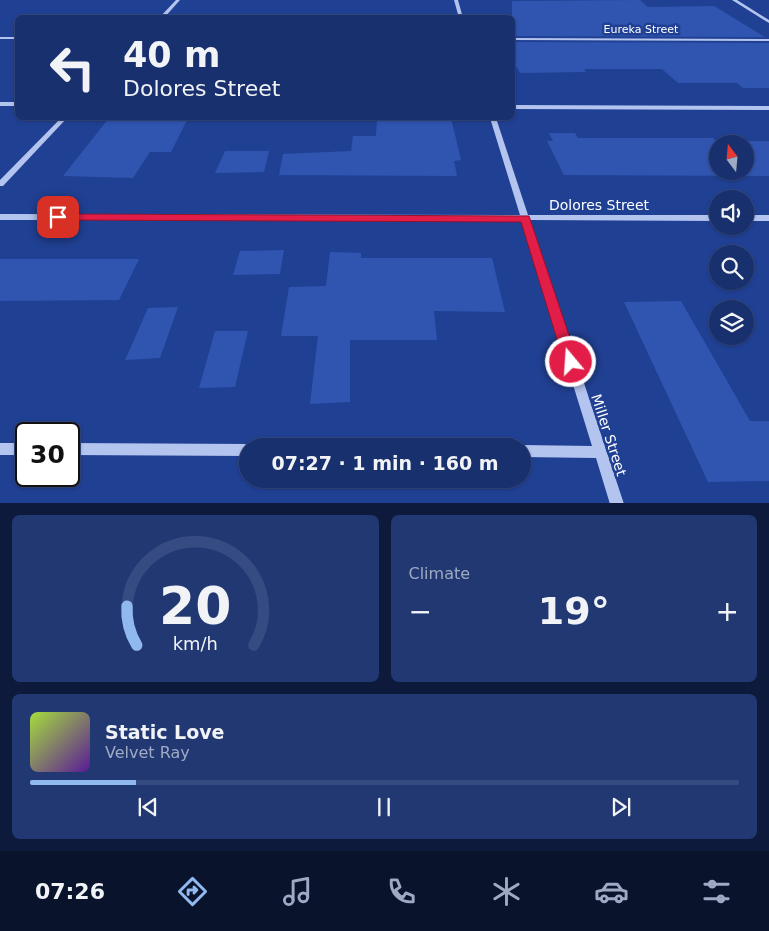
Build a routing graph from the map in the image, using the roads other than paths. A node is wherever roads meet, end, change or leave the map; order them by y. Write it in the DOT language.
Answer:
graph roads {
  1 [pos="178,0"];
  2 [pos="456,0"];
  3 [pos="734,0"];
  4 [pos="164,15"];
  5 [pos="460,15"];
  6 [pos="769,22"];
  7 [pos="0,38"];
  8 [pos="15,38"];
  9 [pos="515,39"];
  10 [pos="769,40"];
  11 [pos="0,104"];
  12 [pos="15,104"];
  13 [pos="515,107"];
  14 [pos="769,108"];
  15 [pos="62,120"];
  16 [pos="494,120"];
  17 [pos="0,184"];
  18 [pos="0,217"];
  19 [pos="709,218"];
  20 [pos="754,218"];
  21 [pos="769,218"];
  22 [pos="525,219"];
  23 [pos="0,449"];
  24 [pos="15,449"];
  25 [pos="80,449"];
  26 [pos="239,450"];
  27 [pos="531,451"];
  28 [pos="600,452"];
  29 [pos="617,503"];
  1 -- 4 [label="street"];
  2 -- 5 [label="street"];
  3 -- 6 [label="street"];
  7 -- 8 [label="street"];
  9 -- 10 [label="street, Eureka Street"];
  11 -- 12 [label="street"];
  13 -- 14 [label="street"];
  15 -- 17 [label="street"];
  16 -- 22 [label="street, Miller Street"];
  18 -- 22 [label="street, Dolores Street"];
  19 -- 22 [label="street, Dolores Street"];
  20 -- 21 [label="street"];
  22 -- 28 [label="street, Miller Street"];
  23 -- 24 [label="street"];
  25 -- 26 [label="street"];
  27 -- 28 [label="street"];
  28 -- 29 [label="street, Miller Street"];
}
